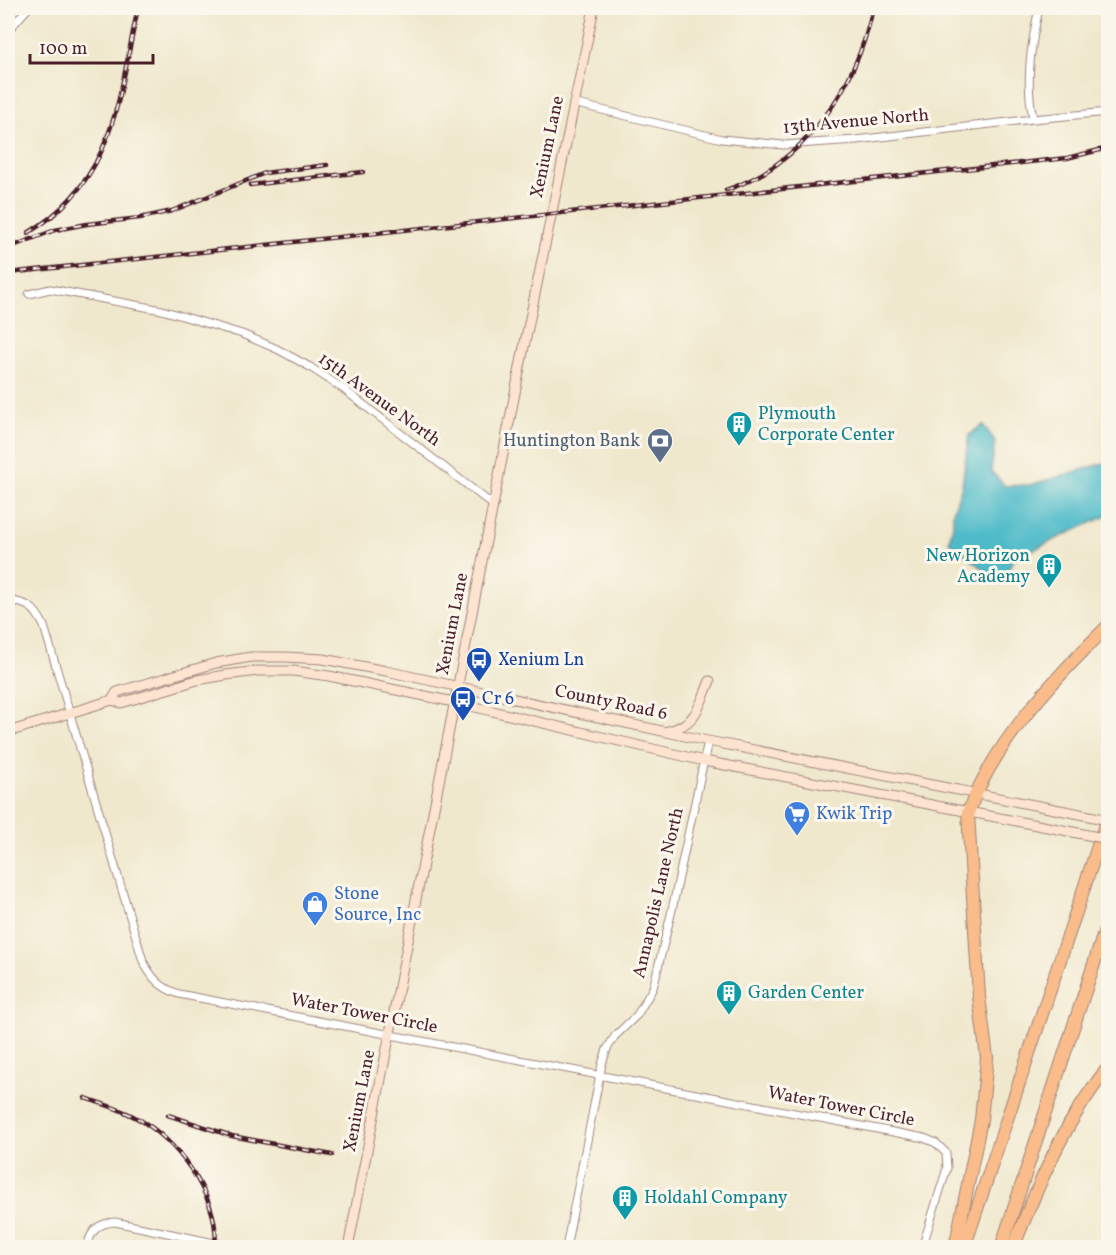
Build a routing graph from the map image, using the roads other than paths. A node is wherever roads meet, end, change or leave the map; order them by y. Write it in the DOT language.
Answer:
graph roads {
  1 [pos="28,8"];
  2 [pos="594,8"];
  3 [pos="1039,8"];
  4 [pos="8,31"];
  5 [pos="573,103"];
  6 [pos="1108,112"];
  7 [pos="1033,119"];
  8 [pos="29,294"];
  9 [pos="492,505"];
  10 [pos="8,600"];
  11 [pos="1108,626"];
  12 [pos="710,681"];
  13 [pos="457,686"];
  14 [pos="112,700"];
  15 [pos="454,702"];
  16 [pos="70,713"];
  17 [pos="663,731"];
  18 [pos="8,732"];
  19 [pos="708,741"];
  20 [pos="704,761"];
  21 [pos="975,795"];
  22 [pos="968,813"];
  23 [pos="1108,818"];
  24 [pos="1108,839"];
  25 [pos="1108,921"];
  26 [pos="390,1035"];
  27 [pos="1108,1068"];
  28 [pos="600,1076"];
  29 [pos="87,1248"];
  30 [pos="238,1248"];
  31 [pos="348,1248"];
  32 [pos="566,1248"];
  33 [pos="922,1248"];
  34 [pos="954,1248"];
  35 [pos="964,1248"];
  36 [pos="1001,1248"];
  37 [pos="1013,1248"];
  1 -- 4 [label="street"];
  2 -- 5 [label="main road, Xenium Lane"];
  3 -- 7 [label="street"];
  5 -- 7 [label="street, 13th Avenue North"];
  5 -- 9 [label="main road, Xenium Lane"];
  6 -- 7 [label="street, 13th Avenue North"];
  8 -- 9 [label="street, 15th Avenue North"];
  9 -- 13 [label="main road, Xenium Lane"];
  10 -- 16 [label="street, Water Tower Circle"];
  11 -- 21 [label="highway"];
  12 -- 17 [label="main road"];
  13 -- 14 [label="main road, County Road 6"];
  13 -- 15 [label="main road, Xenium Lane"];
  13 -- 17 [label="main road, County Road 6"];
  14 -- 15 [label="main road, County Road 6"];
  14 -- 16 [label="main road, County Road 6"];
  15 -- 20 [label="main road, County Road 6"];
  15 -- 26 [label="main road, Xenium Lane"];
  16 -- 18 [label="main road, County Road 6"];
  16 -- 26 [label="street, Water Tower Circle"];
  17 -- 19 [label="main road, County Road 6"];
  19 -- 20 [label="street, Annapolis Lane North"];
  19 -- 21 [label="main road, County Road 6"];
  20 -- 22 [label="main road, County Road 6"];
  20 -- 28 [label="street, Annapolis Lane North"];
  21 -- 22 [label="highway"];
  21 -- 23 [label="main road, County Road 6, bridge"];
  22 -- 24 [label="main road, County Road 6, bridge"];
  22 -- 34 [label="highway"];
  23 -- 35 [label="highway"];
  25 -- 36 [label="highway"];
  26 -- 28 [label="street, Water Tower Circle"];
  26 -- 31 [label="main road, Xenium Lane"];
  27 -- 37 [label="highway"];
  28 -- 32 [label="street, Annapolis Lane North"];
  28 -- 33 [label="street, Water Tower Circle"];
  29 -- 30 [label="street"];
}
